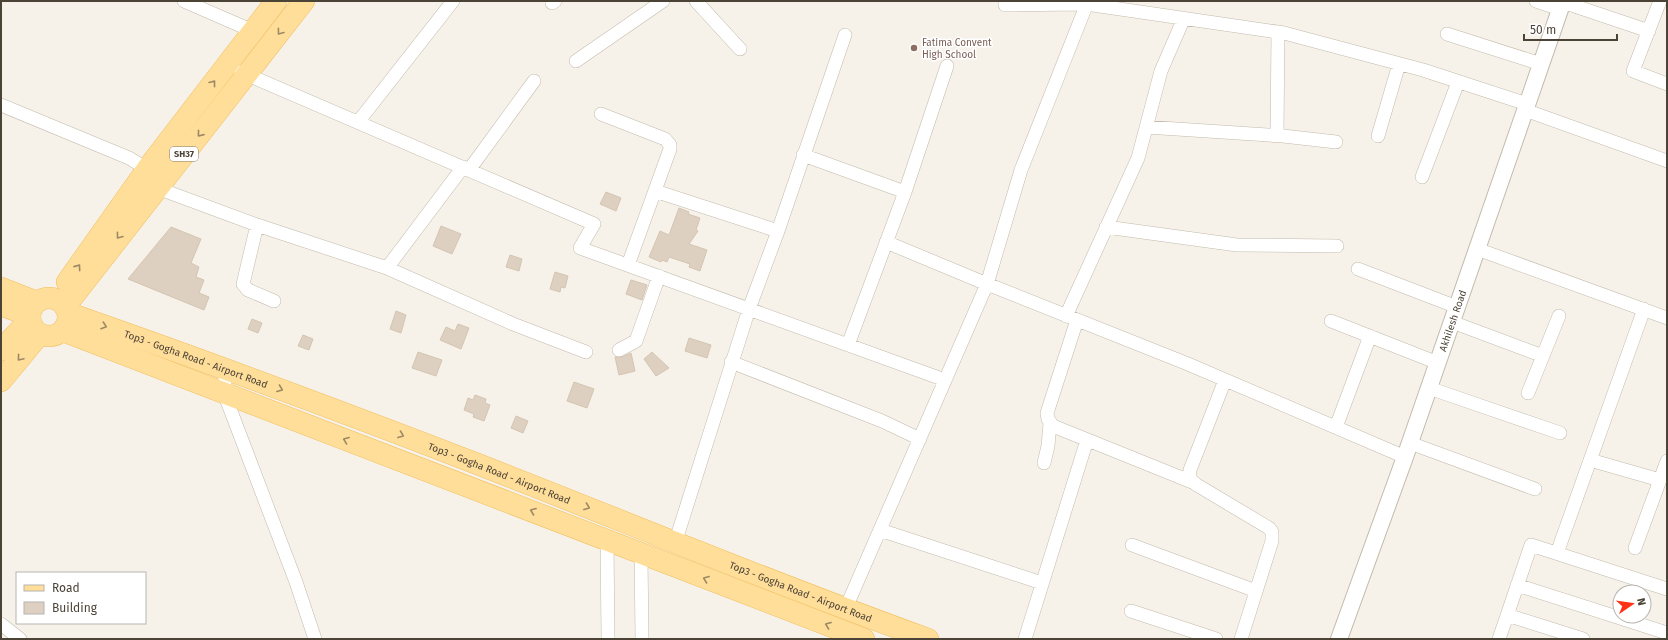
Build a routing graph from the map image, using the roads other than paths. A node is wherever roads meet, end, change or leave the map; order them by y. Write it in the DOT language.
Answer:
graph roads {
  1 [pos="184,1"];
  2 [pos="276,1"];
  3 [pos="304,1"];
  4 [pos="453,1"];
  5 [pos="663,1"];
  6 [pos="696,1"];
  7 [pos="1536,1"];
  8 [pos="1660,1"];
  9 [pos="1087,2"];
  10 [pos="1562,4"];
  11 [pos="1005,5"];
  12 [pos="1184,18"];
  13 [pos="253,31"];
  14 [pos="1649,31"];
  15 [pos="1278,32"];
  16 [pos="1448,34"];
  17 [pos="845,35"];
  18 [pos="740,49"];
  19 [pos="576,61"];
  20 [pos="1398,64"];
  21 [pos="1541,64"];
  22 [pos="226,65"];
  23 [pos="947,66"];
  24 [pos="248,74"];
  25 [pos="534,81"];
  26 [pos="1458,82"];
  27 [pos="1667,84"];
  28 [pos="1,105"];
  29 [pos="1526,107"];
  30 [pos="602,114"];
  31 [pos="358,122"];
  32 [pos="1146,127"];
  33 [pos="1277,135"];
  34 [pos="1378,136"];
  35 [pos="1336,142"];
  36 [pos="803,155"];
  37 [pos="1667,162"];
  38 [pos="466,169"];
  39 [pos="1422,176"];
  40 [pos="156,178"];
  41 [pos="655,191"];
  42 [pos="905,192"];
  43 [pos="257,225"];
  44 [pos="1106,227"];
  45 [pos="778,231"];
  46 [pos="886,242"];
  47 [pos="1337,246"];
  48 [pos="1477,249"];
  49 [pos="628,265"];
  50 [pos="386,268"];
  51 [pos="1358,269"];
  52 [pos="659,276"];
  53 [pos="987,284"];
  54 [pos="1,288"];
  55 [pos="274,301"];
  56 [pos="1,305"];
  57 [pos="1457,307"];
  58 [pos="749,309"];
  59 [pos="1644,309"];
  60 [pos="48,315"];
  61 [pos="1559,316"];
  62 [pos="1072,318"];
  63 [pos="1667,318"];
  64 [pos="1331,321"];
  65 [pos="1452,322"];
  66 [pos="1370,336"];
  67 [pos="848,345"];
  68 [pos="1,350"];
  69 [pos="619,350"];
  70 [pos="586,352"];
  71 [pos="1543,356"];
  72 [pos="732,362"];
  73 [pos="1438,363"];
  74 [pos="226,368"];
  75 [pos="945,380"];
  76 [pos="1225,380"];
  77 [pos="1,381"];
  78 [pos="1429,388"];
  79 [pos="224,393"];
  80 [pos="1528,393"];
  81 [pos="1050,423"];
  82 [pos="1336,427"];
  83 [pos="1560,433"];
  84 [pos="920,439"];
  85 [pos="1086,440"];
  86 [pos="1408,450"];
  87 [pos="1590,460"];
  88 [pos="1667,462"];
  89 [pos="1044,463"];
  90 [pos="1660,480"];
  91 [pos="1192,482"];
  92 [pos="1535,489"];
  93 [pos="880,530"];
  94 [pos="607,540"];
  95 [pos="674,543"];
  96 [pos="1132,545"];
  97 [pos="1635,548"];
  98 [pos="641,554"];
  99 [pos="1557,554"];
  100 [pos="1042,583"];
  101 [pos="1517,585"];
  102 [pos="1667,589"];
  103 [pos="1256,591"];
  104 [pos="846,610"];
  105 [pos="1131,611"];
  106 [pos="1507,614"];
  107 [pos="1,624"];
  108 [pos="1667,633"];
  109 [pos="1555,635"];
  110 [pos="20,639"];
  111 [pos="315,639"];
  112 [pos="608,639"];
  113 [pos="642,639"];
  114 [pos="864,639"];
  115 [pos="928,639"];
  116 [pos="1025,639"];
  117 [pos="1216,639"];
  118 [pos="1241,639"];
  119 [pos="1339,639"];
  120 [pos="1499,639"];
  121 [pos="1583,639"];
  1 -- 13 [label="street"];
  2 -- 13 [label="main road, SH37"];
  3 -- 24 [label="main road, SH37, one-way"];
  4 -- 31 [label="street"];
  5 -- 19 [label="street"];
  6 -- 18 [label="street"];
  7 -- 10 [label="street"];
  8 -- 14 [label="street"];
  9 -- 11 [label="street"];
  9 -- 12 [label="street"];
  9 -- 53 [label="street"];
  10 -- 14 [label="street"];
  10 -- 21 [label="street, Akhilesh Road"];
  12 -- 15 [label="street"];
  12 -- 32 [label="street"];
  13 -- 22 [label="main road, SH37"];
  14 -- 27 [label="street"];
  15 -- 20 [label="street"];
  15 -- 33 [label="street"];
  16 -- 21 [label="street"];
  17 -- 36 [label="street"];
  20 -- 26 [label="street"];
  20 -- 34 [label="street"];
  21 -- 29 [label="street, Akhilesh Road"];
  22 -- 24 [label="street"];
  40 -- 22 [label="main road, SH37, one-way"];
  23 -- 42 [label="street"];
  24 -- 31 [label="street"];
  24 -- 40 [label="main road, SH37, one-way"];
  25 -- 38 [label="street"];
  26 -- 29 [label="street"];
  26 -- 39 [label="street"];
  28 -- 40 [label="street"];
  29 -- 37 [label="street"];
  29 -- 48 [label="street, Akhilesh Road"];
  30 -- 41 [label="street"];
  31 -- 38 [label="street"];
  32 -- 33 [label="street"];
  32 -- 44 [label="street"];
  33 -- 35 [label="street"];
  36 -- 42 [label="street"];
  36 -- 45 [label="street"];
  38 -- 49 [label="street"];
  38 -- 50 [label="street"];
  40 -- 43 [label="street"];
  40 -- 60 [label="main road, SH37"];
  41 -- 45 [label="street"];
  41 -- 49 [label="street"];
  42 -- 46 [label="street"];
  43 -- 50 [label="street"];
  43 -- 55 [label="street"];
  44 -- 47 [label="street"];
  44 -- 62 [label="street"];
  45 -- 58 [label="street"];
  46 -- 53 [label="street"];
  46 -- 67 [label="street"];
  48 -- 57 [label="street, Akhilesh Road"];
  48 -- 59 [label="street"];
  49 -- 52 [label="street"];
  50 -- 70 [label="street"];
  51 -- 57 [label="street"];
  52 -- 58 [label="street"];
  52 -- 69 [label="street"];
  53 -- 62 [label="street"];
  53 -- 75 [label="street"];
  54 -- 60 [label="main road"];
  56 -- 60 [label="main road, Top3 - Gogha Road - Airport Road"];
  57 -- 65 [label="street, Akhilesh Road"];
  58 -- 67 [label="street"];
  58 -- 72 [label="street"];
  59 -- 63 [label="street"];
  59 -- 87 [label="street"];
  60 -- 68 [label="main road, SH37"];
  60 -- 74 [label="main road, Top3 - Gogha Road - Airport Road, one-way"];
  60 -- 77 [label="main road, SH37, one-way"];
  60 -- 79 [label="main road, Top3 - Gogha Road - Airport Road"];
  61 -- 71 [label="street"];
  62 -- 76 [label="street"];
  62 -- 81 [label="street"];
  64 -- 66 [label="street"];
  65 -- 71 [label="street"];
  65 -- 73 [label="street, Akhilesh Road"];
  66 -- 73 [label="street"];
  66 -- 82 [label="street"];
  67 -- 75 [label="street"];
  71 -- 80 [label="street"];
  72 -- 84 [label="street"];
  72 -- 95 [label="street"];
  73 -- 78 [label="street, Akhilesh Road"];
  74 -- 79 [label="street"];
  74 -- 95 [label="main road, Top3 - Gogha Road - Airport Road, one-way"];
  75 -- 84 [label="street"];
  76 -- 82 [label="street"];
  76 -- 91 [label="street"];
  78 -- 83 [label="street"];
  78 -- 86 [label="street, Akhilesh Road"];
  94 -- 79 [label="main road, Top3 - Gogha Road - Airport Road, one-way"];
  79 -- 111 [label="street"];
  81 -- 85 [label="street"];
  81 -- 89 [label="street"];
  82 -- 86 [label="street"];
  84 -- 93 [label="street"];
  85 -- 91 [label="street"];
  85 -- 100 [label="street"];
  86 -- 92 [label="street"];
  86 -- 119 [label="street, Akhilesh Road"];
  87 -- 90 [label="street"];
  87 -- 99 [label="street"];
  88 -- 90 [label="street"];
  90 -- 97 [label="street"];
  91 -- 103 [label="street"];
  93 -- 100 [label="street"];
  93 -- 104 [label="street"];
  94 -- 98 [label="main road, Top3 - Gogha Road - Airport Road"];
  94 -- 112 [label="street"];
  95 -- 104 [label="main road, Top3 - Gogha Road - Airport Road"];
  96 -- 103 [label="street"];
  98 -- 113 [label="street"];
  114 -- 98 [label="main road, Top3 - Gogha Road - Airport Road, one-way"];
  99 -- 101 [label="street"];
  99 -- 102 [label="street"];
  100 -- 116 [label="street"];
  101 -- 106 [label="street"];
  101 -- 108 [label="street"];
  103 -- 118 [label="street"];
  104 -- 115 [label="main road, Top3 - Gogha Road - Airport Road"];
  105 -- 117 [label="street"];
  106 -- 109 [label="street"];
  106 -- 120 [label="street"];
  107 -- 110 [label="street"];
  109 -- 121 [label="street"];
}
